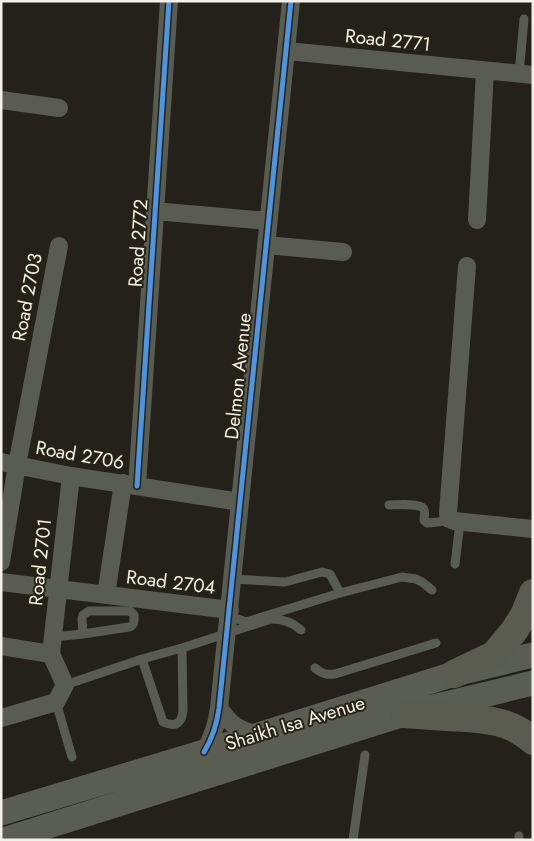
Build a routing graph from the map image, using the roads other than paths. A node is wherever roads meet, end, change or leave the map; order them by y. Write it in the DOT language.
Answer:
graph roads {
  1 [pos="169,1"];
  2 [pos="291,1"];
  3 [pos="524,19"];
  4 [pos="287,51"];
  5 [pos="485,71"];
  6 [pos="526,75"];
  7 [pos="1,100"];
  8 [pos="59,108"];
  9 [pos="155,210"];
  10 [pos="477,220"];
  11 [pos="268,221"];
  12 [pos="266,245"];
  13 [pos="58,246"];
  14 [pos="343,252"];
  15 [pos="467,266"];
  16 [pos="9,464"];
  17 [pos="71,476"];
  18 [pos="130,485"];
  19 [pos="240,502"];
  20 [pos="389,504"];
  21 [pos="455,520"];
  22 [pos="533,529"];
  23 [pos="1,562"];
  24 [pos="455,564"];
  25 [pos="232,579"];
  26 [pos="1,582"];
  27 [pos="59,589"];
  28 [pos="432,590"];
  29 [pos="340,593"];
  30 [pos="533,593"];
  31 [pos="106,595"];
  32 [pos="230,610"];
  33 [pos="301,630"];
  34 [pos="227,633"];
  35 [pos="83,634"];
  36 [pos="436,643"];
  37 [pos="52,645"];
  38 [pos="1,646"];
  39 [pos="182,648"];
  40 [pos="533,655"];
  41 [pos="142,659"];
  42 [pos="315,668"];
  43 [pos="454,674"];
  44 [pos="533,683"];
  45 [pos="65,685"];
  46 [pos="56,702"];
  47 [pos="219,708"];
  48 [pos="404,714"];
  49 [pos="1,718"];
  50 [pos="257,736"];
  51 [pos="533,741"];
  52 [pos="204,752"];
  53 [pos="365,755"];
  54 [pos="72,757"];
  55 [pos="1,813"];
  56 [pos="4,840"];
  57 [pos="353,840"];
  1 -- 9 [label="street, Road 2772"];
  2 -- 4 [label="street, Delmon Avenue"];
  3 -- 6 [label="lane"];
  4 -- 5 [label="street, Road 2771"];
  4 -- 11 [label="street, Delmon Avenue"];
  5 -- 6 [label="street, Road 2771"];
  5 -- 10 [label="street"];
  7 -- 8 [label="street"];
  9 -- 11 [label="street, Road 2772"];
  9 -- 18 [label="street, Road 2772"];
  11 -- 12 [label="street, Delmon Avenue"];
  12 -- 14 [label="street"];
  12 -- 19 [label="street, Delmon Avenue"];
  13 -- 16 [label="street, Road 2703"];
  15 -- 21 [label="street"];
  16 -- 17 [label="street, Road 2706"];
  16 -- 23 [label="street, Road 2703"];
  17 -- 18 [label="street, Road 2706"];
  17 -- 27 [label="street, Road 2701"];
  18 -- 19 [label="street, Road 2706"];
  18 -- 31 [label="street, Road 2704"];
  19 -- 25 [label="street, Delmon Avenue"];
  20 -- 21 [label="lane"];
  21 -- 22 [label="street"];
  21 -- 24 [label="lane"];
  25 -- 29 [label="lane"];
  25 -- 32 [label="street, Delmon Avenue"];
  26 -- 27 [label="street, Road 2704"];
  27 -- 31 [label="street, Road 2704"];
  27 -- 37 [label="street, Road 2701"];
  28 -- 29 [label="lane"];
  29 -- 32 [label="lane"];
  30 -- 43 [label="main road"];
  31 -- 32 [label="street, Road 2704"];
  32 -- 34 [label="street, Delmon Avenue"];
  33 -- 34 [label="lane"];
  34 -- 39 [label="lane"];
  34 -- 47 [label="street, Delmon Avenue"];
  35 -- 35 [label="lane"];
  35 -- 37 [label="lane"];
  36 -- 42 [label="lane"];
  37 -- 38 [label="street"];
  37 -- 45 [label="street"];
  39 -- 41 [label="lane"];
  39 -- 41 [label="lane"];
  40 -- 43 [label="main road, Shaikh Isa Avenue"];
  41 -- 45 [label="lane"];
  43 -- 50 [label="main road, Shaikh Isa Avenue"];
  44 -- 48 [label="main road, Shaikh Isa Avenue"];
  45 -- 46 [label="street"];
  46 -- 49 [label="street"];
  46 -- 54 [label="lane"];
  47 -- 50 [label="street"];
  47 -- 52 [label="street, Delmon Avenue"];
  48 -- 51 [label="main road"];
  48 -- 56 [label="main road, Shaikh Isa Avenue"];
  50 -- 52 [label="main road, Shaikh Isa Avenue"];
  52 -- 55 [label="main road, Shaikh Isa Avenue"];
  53 -- 57 [label="lane"];
}
